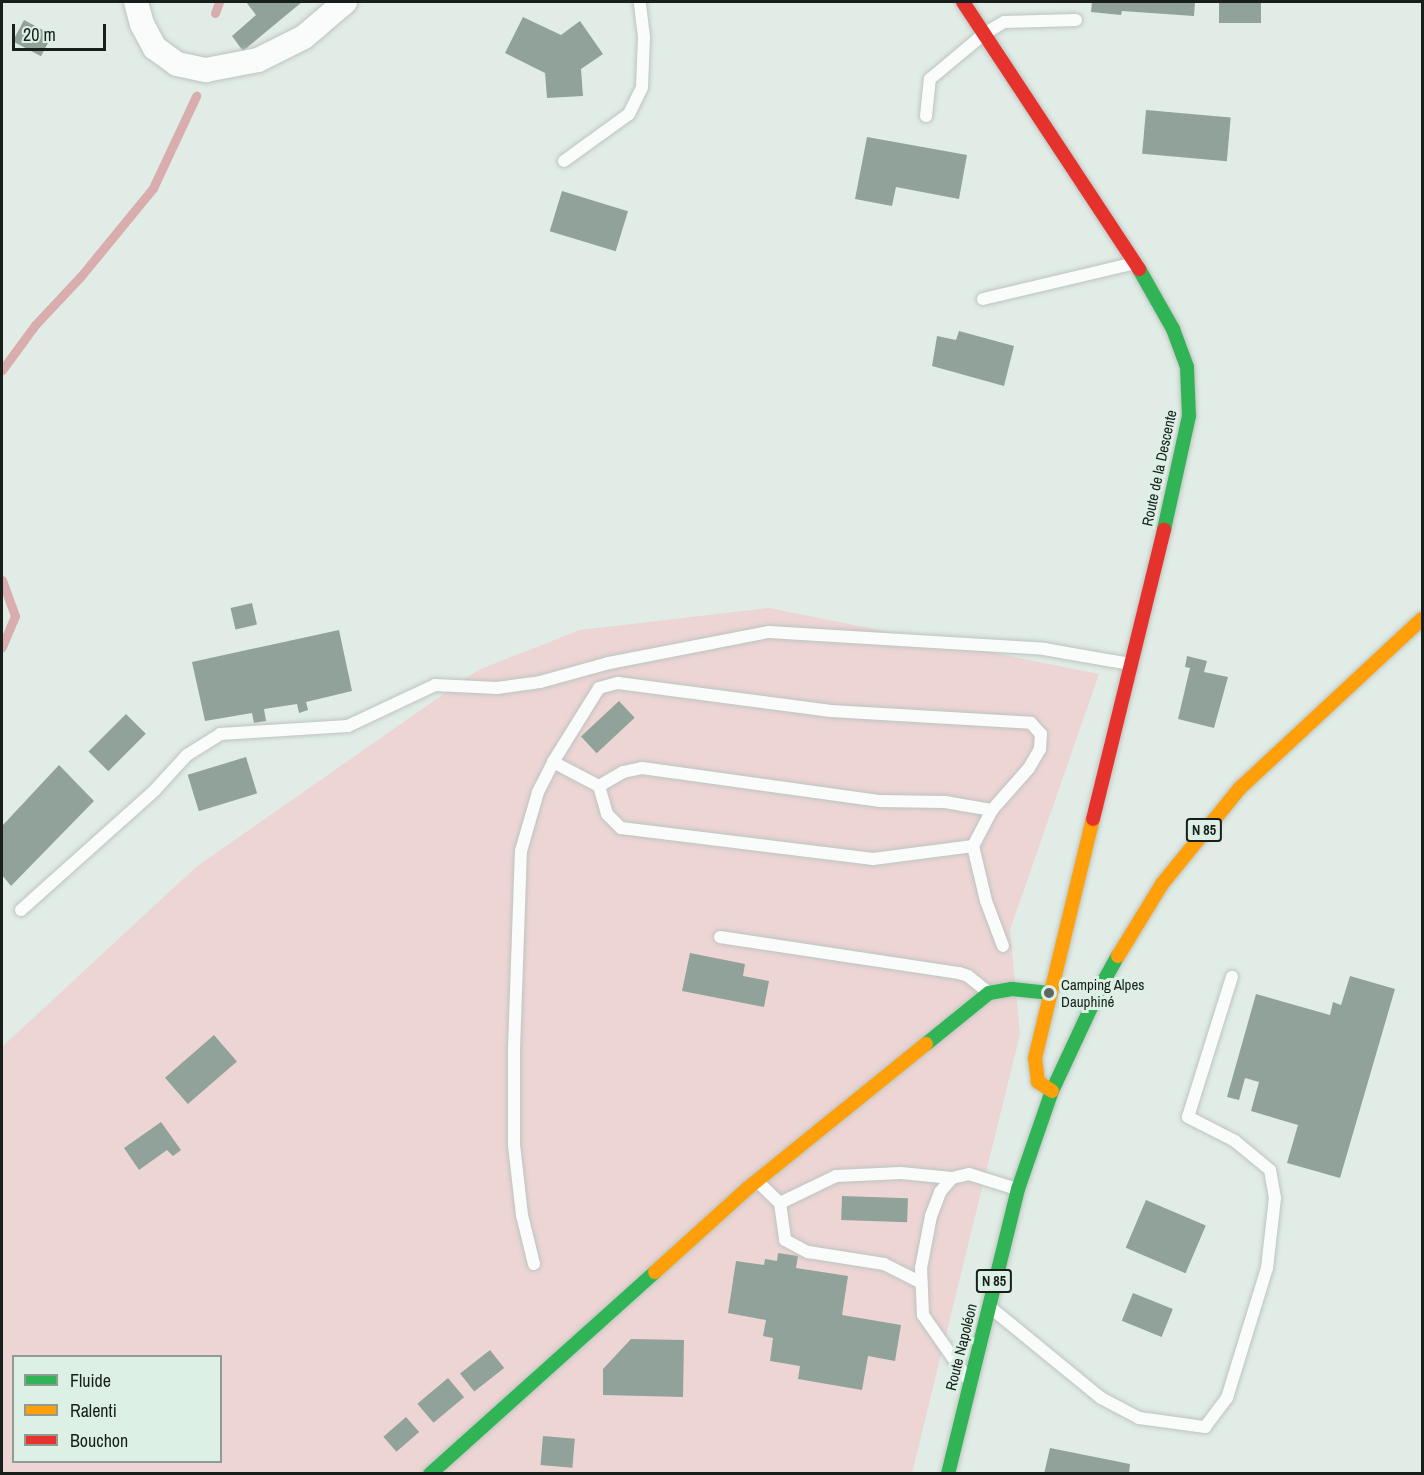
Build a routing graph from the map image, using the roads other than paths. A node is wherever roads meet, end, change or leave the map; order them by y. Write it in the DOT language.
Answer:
graph roads {
  1 [pos="136,2"];
  2 [pos="345,2"];
  3 [pos="640,2"];
  4 [pos="963,2"];
  5 [pos="1076,20"];
  6 [pos="984,34"];
  7 [pos="926,116"];
  8 [pos="564,161"];
  9 [pos="1136,262"];
  10 [pos="984,299"];
  11 [pos="1422,619"];
  12 [pos="1131,664"];
  13 [pos="553,762"];
  14 [pos="599,786"];
  15 [pos="992,810"];
  16 [pos="973,846"];
  17 [pos="21,910"];
  18 [pos="720,937"];
  19 [pos="1003,946"];
  20 [pos="1232,977"];
  21 [pos="989,993"];
  22 [pos="1049,993"];
  23 [pos="1052,1091"];
  24 [pos="952,1178"];
  25 [pos="757,1181"];
  26 [pos="1017,1189"];
  27 [pos="780,1203"];
  28 [pos="534,1264"];
  29 [pos="922,1283"];
  30 [pos="988,1305"];
  31 [pos="969,1381"];
  32 [pos="430,1473"];
  33 [pos="948,1473"];
  1 -- 2 [label="street"];
  3 -- 8 [label="lane"];
  4 -- 6 [label="street, Route de la Descente"];
  5 -- 6 [label="lane"];
  6 -- 7 [label="lane"];
  6 -- 9 [label="street, Route de la Descente"];
  9 -- 10 [label="lane"];
  9 -- 12 [label="street, Route de la Descente"];
  11 -- 23 [label="street, N 85"];
  12 -- 17 [label="lane"];
  12 -- 22 [label="street, Route de la Descente"];
  13 -- 14 [label="lane"];
  13 -- 15 [label="lane"];
  13 -- 28 [label="lane"];
  14 -- 15 [label="lane"];
  14 -- 16 [label="lane"];
  15 -- 16 [label="lane"];
  16 -- 19 [label="lane"];
  18 -- 21 [label="lane"];
  20 -- 30 [label="lane"];
  21 -- 22 [label="street"];
  21 -- 25 [label="street"];
  22 -- 23 [label="street, Route de la Descente"];
  23 -- 26 [label="street, Route Napoléon / N 85"];
  24 -- 26 [label="lane"];
  24 -- 27 [label="lane"];
  24 -- 29 [label="lane"];
  25 -- 27 [label="lane"];
  25 -- 32 [label="street"];
  26 -- 30 [label="street, Route Napoléon / N 85"];
  27 -- 29 [label="lane"];
  29 -- 31 [label="lane"];
  30 -- 31 [label="street, Route Napoléon / N 85"];
  31 -- 33 [label="street, Route Napoléon / N 85"];
}
